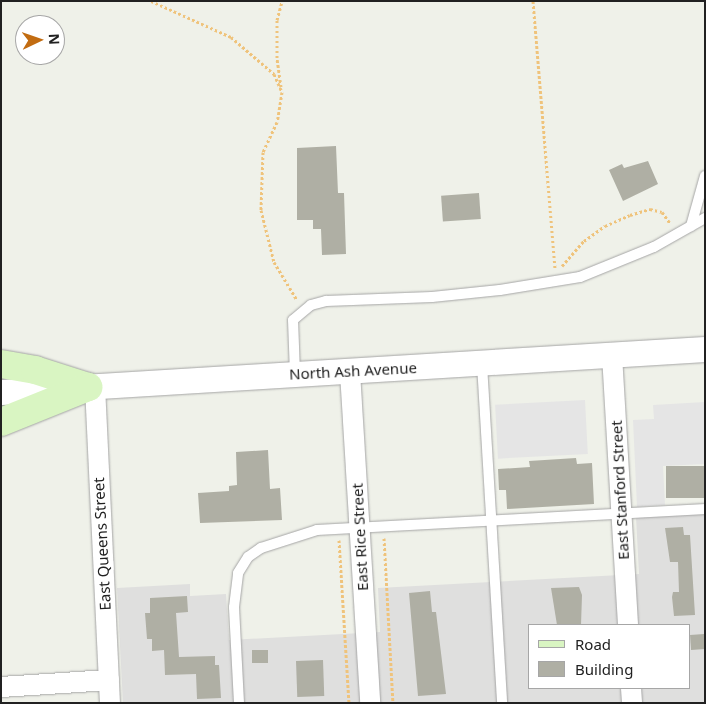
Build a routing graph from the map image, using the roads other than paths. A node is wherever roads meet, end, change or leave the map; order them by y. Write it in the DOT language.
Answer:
graph roads {
  1 [pos="705,176"];
  2 [pos="705,218"];
  3 [pos="691,226"];
  4 [pos="705,350"];
  5 [pos="612,355"];
  6 [pos="1,364"];
  7 [pos="482,364"];
  8 [pos="350,372"];
  9 [pos="295,375"];
  10 [pos="91,386"];
  11 [pos="1,392"];
  12 [pos="1,422"];
  13 [pos="705,509"];
  14 [pos="621,514"];
  15 [pos="492,521"];
  16 [pos="360,529"];
  17 [pos="628,624"];
  18 [pos="109,680"];
  19 [pos="1,687"];
  20 [pos="631,689"];
  21 [pos="110,703"];
  22 [pos="239,703"];
  23 [pos="370,703"];
  24 [pos="502,703"];
  25 [pos="632,703"];
  1 -- 3 [label="lane"];
  2 -- 3 [label="lane"];
  3 -- 9 [label="lane"];
  4 -- 5 [label="street, North Ash Avenue"];
  5 -- 7 [label="street, North Ash Avenue"];
  5 -- 14 [label="street, East Stanford Street"];
  6 -- 10 [label="main road"];
  7 -- 8 [label="street, North Ash Avenue"];
  7 -- 15 [label="lane"];
  8 -- 9 [label="street, North Ash Avenue"];
  8 -- 16 [label="street, East Rice Street"];
  9 -- 10 [label="street, North Ash Avenue"];
  10 -- 11 [label="street, North Ash Avenue"];
  10 -- 12 [label="main road"];
  10 -- 18 [label="street, East Queens Street"];
  13 -- 14 [label="lane"];
  14 -- 15 [label="lane"];
  14 -- 17 [label="street, East Stanford Street"];
  15 -- 16 [label="lane"];
  15 -- 24 [label="lane"];
  16 -- 22 [label="lane"];
  16 -- 23 [label="street, East Rice Street"];
  18 -- 19 [label="street"];
  18 -- 21 [label="street, East Queens Street"];
  20 -- 25 [label="street"];
}
